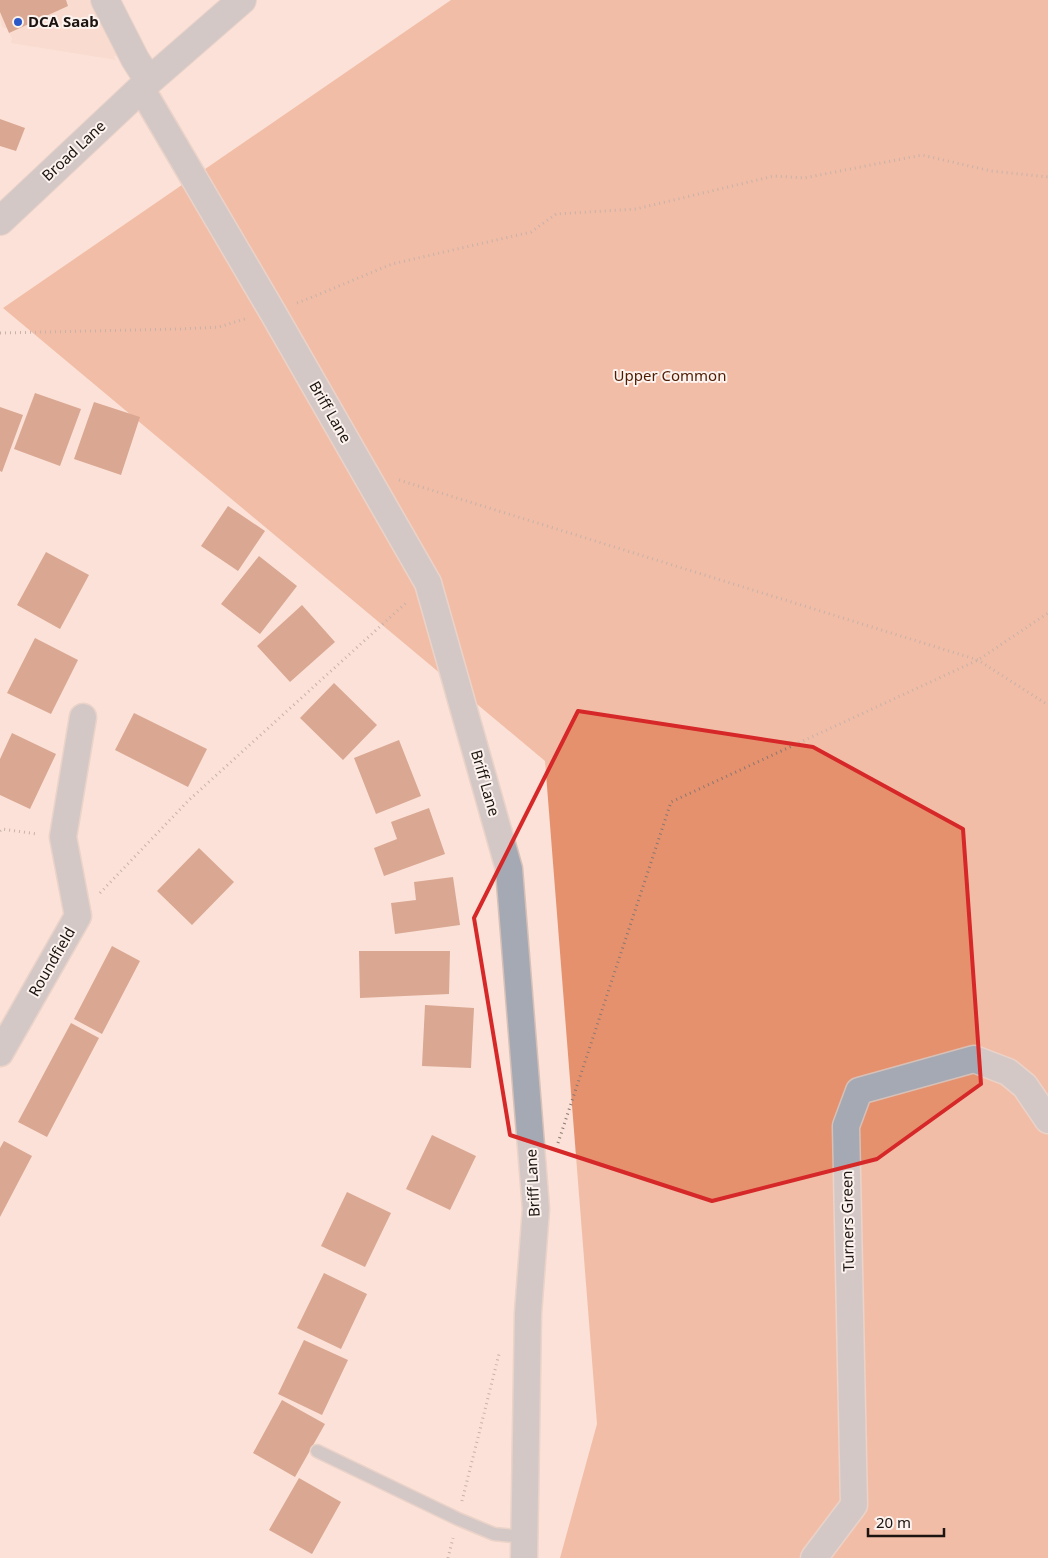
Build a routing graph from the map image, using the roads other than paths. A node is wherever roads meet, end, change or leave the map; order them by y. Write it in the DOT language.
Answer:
graph roads {
  1 [pos="105,0"];
  2 [pos="242,0"];
  3 [pos="145,84"];
  4 [pos="0,221"];
  5 [pos="84,717"];
  6 [pos="0,1053"];
  7 [pos="1048,1120"];
  8 [pos="317,1450"];
  9 [pos="524,1548"];
  10 [pos="814,1558"];
  1 -- 3 [label="street"];
  2 -- 3 [label="street, Broad Lane"];
  3 -- 4 [label="street, Broad Lane"];
  3 -- 9 [label="street, Briff Lane"];
  5 -- 6 [label="street, Roundfield"];
  7 -- 10 [label="street, Turners Green"];
  8 -- 9 [label="lane"];
}
